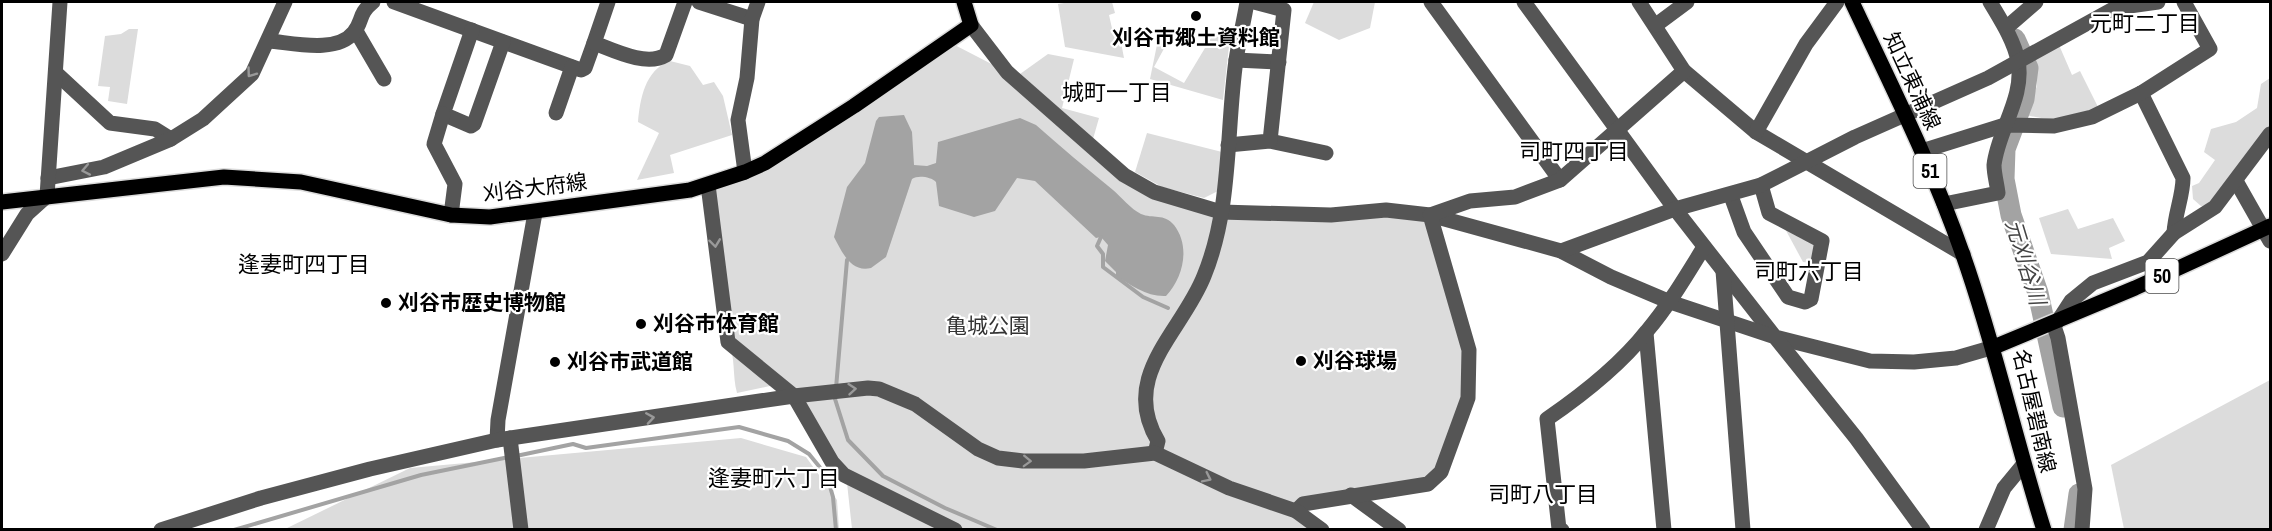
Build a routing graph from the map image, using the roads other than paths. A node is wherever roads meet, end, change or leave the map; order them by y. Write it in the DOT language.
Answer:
graph roads {
  1 [pos="60,2"];
  2 [pos="285,2"];
  3 [pos="374,2"];
  4 [pos="394,2"];
  5 [pos="608,2"];
  6 [pos="685,2"];
  7 [pos="699,2"];
  8 [pos="758,2"];
  9 [pos="964,2"];
  10 [pos="1247,2"];
  11 [pos="1254,2"];
  12 [pos="1431,2"];
  13 [pos="1524,2"];
  14 [pos="1639,2"];
  15 [pos="1687,2"];
  16 [pos="1837,2"];
  17 [pos="1852,2"];
  18 [pos="1990,2"];
  19 [pos="2158,2"];
  20 [pos="2184,2"];
  21 [pos="2035,3"];
  22 [pos="752,20"];
  23 [pos="971,25"];
  24 [pos="1656,25"];
  25 [pos="2006,28"];
  26 [pos="472,30"];
  27 [pos="356,31"];
  28 [pos="269,41"];
  29 [pos="503,42"];
  30 [pos="594,43"];
  31 [pos="1236,60"];
  32 [pos="2022,60"];
  33 [pos="1279,62"];
  34 [pos="572,67"];
  35 [pos="1684,71"];
  36 [pos="56,73"];
  37 [pos="384,79"];
  38 [pos="2141,93"];
  39 [pos="555,113"];
  40 [pos="443,114"];
  41 [pos="1905,114"];
  42 [pos="2006,125"];
  43 [pos="1619,130"];
  44 [pos="1756,132"];
  45 [pos="2271,134"];
  46 [pos="171,138"];
  47 [pos="1270,141"];
  48 [pos="1228,146"];
  49 [pos="1922,151"];
  50 [pos="1326,153"];
  51 [pos="1809,161"];
  52 [pos="745,172"];
  53 [pos="48,178"];
  54 [pos="1560,180"];
  55 [pos="2236,181"];
  56 [pos="708,185"];
  57 [pos="1761,185"];
  58 [pos="47,196"];
  59 [pos="1731,196"];
  60 [pos="2,202"];
  61 [pos="1944,204"];
  62 [pos="1675,209"];
  63 [pos="1221,212"];
  64 [pos="535,213"];
  65 [pos="451,215"];
  66 [pos="1430,215"];
  67 [pos="2268,232"];
  68 [pos="2174,233"];
  69 [pos="1704,247"];
  70 [pos="1561,251"];
  71 [pos="2,254"];
  72 [pos="1963,254"];
  73 [pos="1722,271"];
  74 [pos="1670,302"];
  75 [pos="1724,318"];
  76 [pos="2054,323"];
  77 [pos="1646,333"];
  78 [pos="1775,337"];
  79 [pos="1999,345"];
  80 [pos="794,396"];
  81 [pos="503,439"];
  82 [pos="1155,453"];
  83 [pos="2023,465"];
  84 [pos="1351,495"];
  85 [pos="1296,511"];
  86 [pos="161,530"];
  87 [pos="521,530"];
  88 [pos="955,530"];
  89 [pos="1322,530"];
  90 [pos="1399,530"];
  91 [pos="1562,530"];
  92 [pos="1664,530"];
  93 [pos="1743,530"];
  94 [pos="1923,530"];
  95 [pos="1986,530"];
  96 [pos="2044,530"];
  97 [pos="2082,530"];
  1 -- 36 [label="street"];
  2 -- 28 [label="street"];
  3 -- 27 [label="street"];
  4 -- 26 [label="street"];
  5 -- 30 [label="street"];
  6 -- 30 [label="street"];
  7 -- 22 [label="street"];
  8 -- 22 [label="street"];
  9 -- 23 [label="main road"];
  10 -- 31 [label="street"];
  11 -- 33 [label="street"];
  12 -- 54 [label="street"];
  13 -- 43 [label="street"];
  14 -- 24 [label="street"];
  15 -- 24 [label="street"];
  16 -- 44 [label="street"];
  17 -- 41 [label="main road, 知立東浦線 / 51"];
  18 -- 25 [label="street"];
  19 -- 32 [label="street"];
  20 -- 38 [label="street"];
  21 -- 25 [label="street"];
  22 -- 52 [label="street"];
  23 -- 52 [label="main road, 刈谷大府線"];
  23 -- 63 [label="street"];
  24 -- 35 [label="street"];
  25 -- 32 [label="street"];
  26 -- 29 [label="street"];
  26 -- 40 [label="street"];
  27 -- 28 [label="street"];
  27 -- 37 [label="street"];
  28 -- 46 [label="street, one-way"];
  29 -- 34 [label="street"];
  29 -- 40 [label="street"];
  30 -- 34 [label="street"];
  31 -- 33 [label="street"];
  31 -- 48 [label="street"];
  32 -- 41 [label="street"];
  32 -- 42 [label="street"];
  33 -- 47 [label="street"];
  34 -- 39 [label="street"];
  35 -- 43 [label="street"];
  35 -- 44 [label="street"];
  36 -- 46 [label="street"];
  36 -- 53 [label="street"];
  38 -- 42 [label="street"];
  38 -- 68 [label="street"];
  40 -- 65 [label="street"];
  41 -- 49 [label="main road, 知立東浦線 / 51"];
  41 -- 51 [label="street"];
  42 -- 49 [label="street"];
  42 -- 61 [label="street"];
  43 -- 54 [label="street"];
  43 -- 62 [label="street"];
  44 -- 51 [label="street"];
  45 -- 55 [label="street"];
  46 -- 53 [label="street, one-way"];
  47 -- 48 [label="street"];
  47 -- 50 [label="street"];
  48 -- 63 [label="street"];
  49 -- 61 [label="main road, 知立東浦線 / 51"];
  51 -- 57 [label="street"];
  51 -- 72 [label="street"];
  52 -- 56 [label="main road, 刈谷大府線"];
  53 -- 58 [label="street"];
  54 -- 66 [label="street"];
  55 -- 67 [label="street"];
  55 -- 68 [label="street"];
  56 -- 64 [label="main road, 刈谷大府線"];
  56 -- 80 [label="street, one-way"];
  57 -- 59 [label="street"];
  57 -- 59 [label="street"];
  58 -- 60 [label="main road, 刈谷大府線"];
  58 -- 65 [label="main road, 刈谷大府線"];
  58 -- 71 [label="street"];
  59 -- 62 [label="street"];
  61 -- 72 [label="main road, 知立東浦線 / 51"];
  62 -- 69 [label="street"];
  62 -- 70 [label="street"];
  63 -- 66 [label="street"];
  63 -- 82 [label="street"];
  64 -- 65 [label="main road, 刈谷大府線"];
  64 -- 81 [label="street"];
  66 -- 70 [label="street"];
  66 -- 84 [label="street"];
  67 -- 76 [label="main road, 名古屋碧南線 / 50"];
  68 -- 76 [label="street"];
  69 -- 73 [label="street"];
  69 -- 74 [label="street"];
  70 -- 74 [label="street"];
  72 -- 79 [label="main road, 知立東浦線 / 51"];
  73 -- 75 [label="street"];
  73 -- 78 [label="street"];
  74 -- 75 [label="street"];
  74 -- 77 [label="street"];
  75 -- 78 [label="street"];
  75 -- 93 [label="street"];
  76 -- 79 [label="main road, 名古屋碧南線 / 50"];
  76 -- 97 [label="street"];
  77 -- 91 [label="street"];
  77 -- 92 [label="street"];
  78 -- 79 [label="street"];
  78 -- 94 [label="street"];
  79 -- 83 [label="main road, 名古屋碧南線"];
  81 -- 80 [label="street, one-way"];
  80 -- 82 [label="street, one-way"];
  80 -- 88 [label="street"];
  81 -- 86 [label="street"];
  81 -- 87 [label="street"];
  82 -- 85 [label="street, one-way"];
  83 -- 95 [label="street"];
  83 -- 96 [label="main road, 名古屋碧南線"];
  84 -- 85 [label="street"];
  84 -- 90 [label="street"];
  85 -- 89 [label="street"];
}
